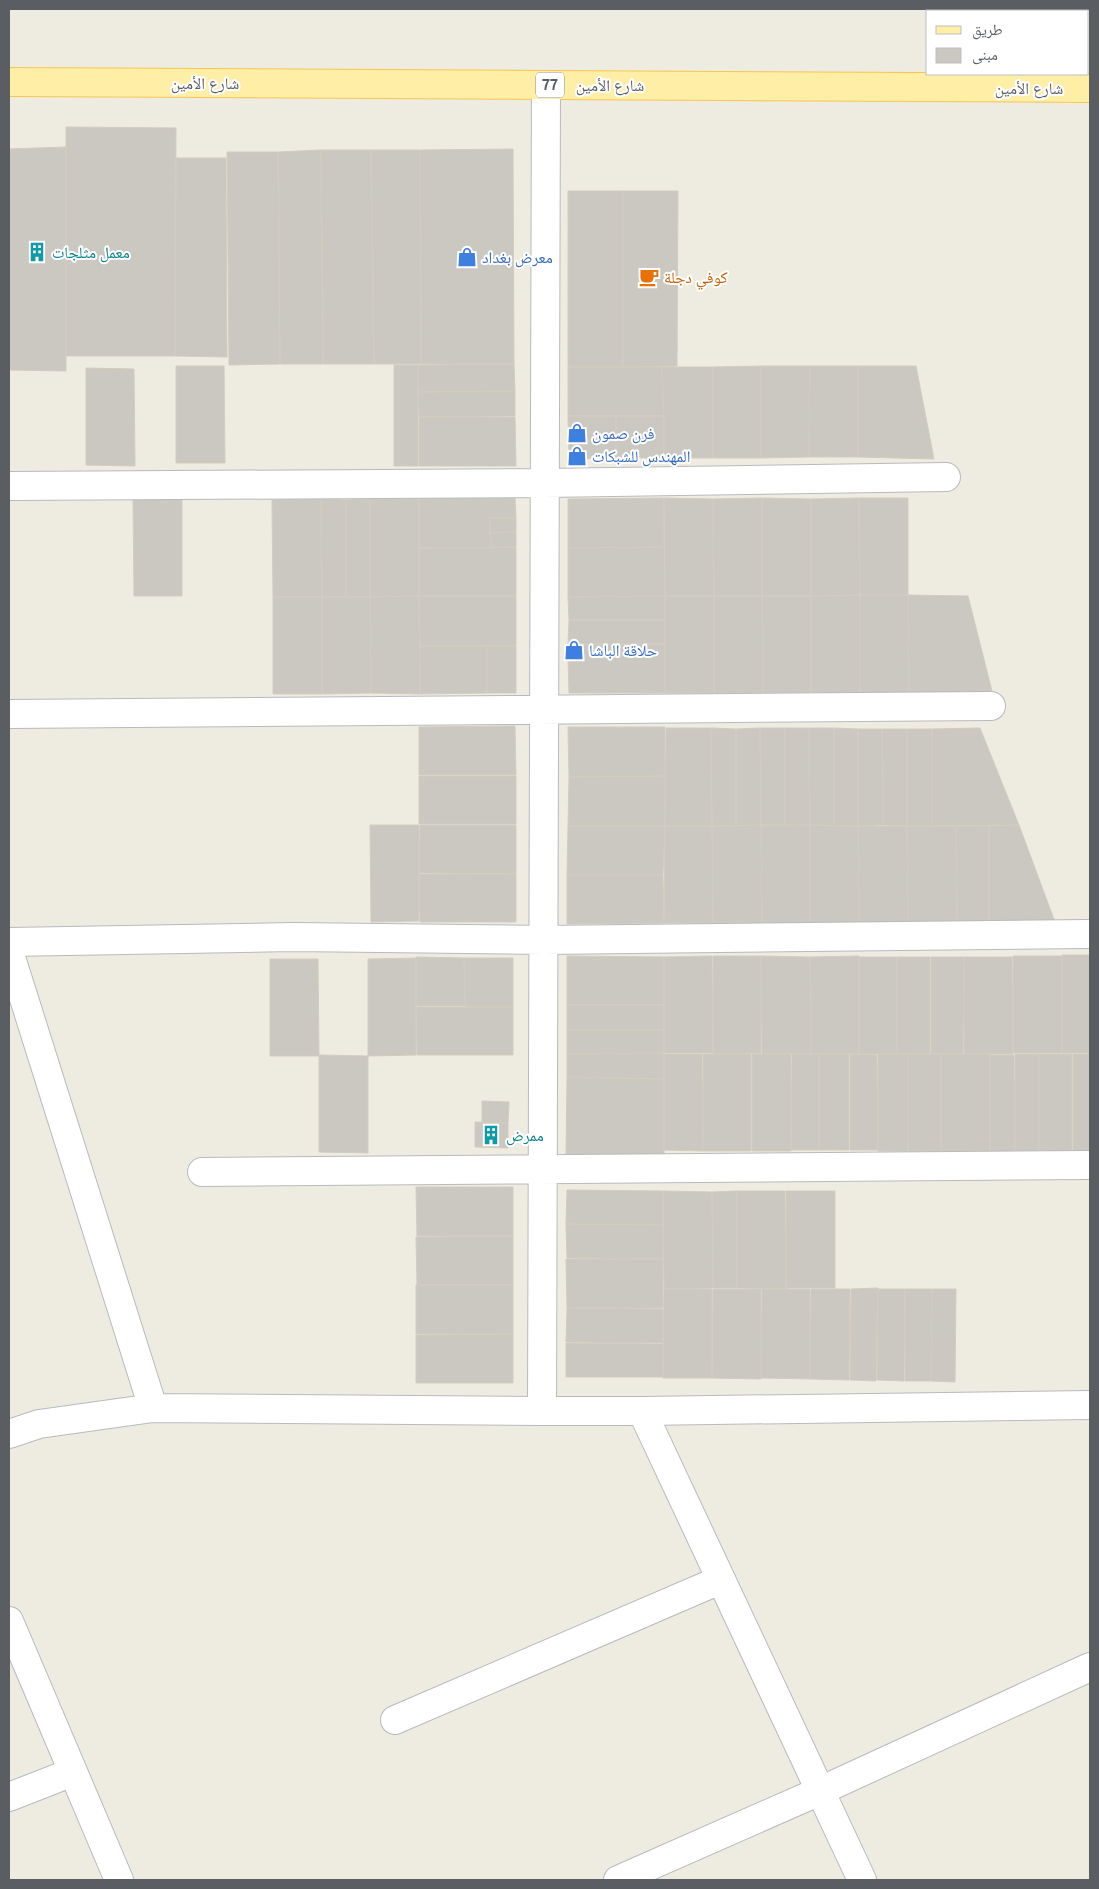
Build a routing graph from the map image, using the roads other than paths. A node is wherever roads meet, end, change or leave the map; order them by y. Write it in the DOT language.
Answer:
graph roads {
  1 [pos="9,82"];
  2 [pos="546,85"];
  3 [pos="1090,88"];
  4 [pos="946,477"];
  5 [pos="545,483"];
  6 [pos="9,486"];
  7 [pos="991,706"];
  8 [pos="544,711"];
  9 [pos="9,714"];
  10 [pos="1087,934"];
  11 [pos="543,940"];
  12 [pos="9,942"];
  13 [pos="9,951"];
  14 [pos="1090,1164"];
  15 [pos="542,1168"];
  16 [pos="202,1172"];
  17 [pos="1090,1405"];
  18 [pos="153,1408"];
  19 [pos="542,1411"];
  20 [pos="642,1412"];
  21 [pos="9,1434"];
  22 [pos="720,1580"];
  23 [pos="9,1620"];
  24 [pos="1090,1667"];
  25 [pos="395,1720"];
  26 [pos="73,1772"];
  27 [pos="820,1791"];
  28 [pos="9,1798"];
  29 [pos="119,1880"];
  30 [pos="618,1880"];
  31 [pos="862,1880"];
  1 -- 2 [label="main road, شارع الأمين / 77"];
  2 -- 3 [label="main road, شارع الأمين / 77"];
  2 -- 5 [label="street"];
  4 -- 5 [label="street"];
  5 -- 6 [label="street"];
  5 -- 8 [label="street"];
  7 -- 8 [label="street"];
  8 -- 9 [label="street"];
  8 -- 11 [label="street"];
  10 -- 11 [label="street"];
  11 -- 12 [label="street"];
  11 -- 15 [label="street"];
  13 -- 18 [label="street"];
  14 -- 15 [label="street"];
  15 -- 16 [label="street"];
  15 -- 19 [label="street"];
  17 -- 20 [label="street"];
  18 -- 19 [label="street"];
  18 -- 21 [label="street"];
  19 -- 20 [label="street"];
  20 -- 22 [label="street"];
  22 -- 25 [label="street"];
  22 -- 27 [label="street"];
  23 -- 26 [label="street"];
  24 -- 27 [label="street"];
  26 -- 28 [label="street"];
  26 -- 29 [label="street"];
  27 -- 30 [label="street"];
  27 -- 31 [label="street"];
}
